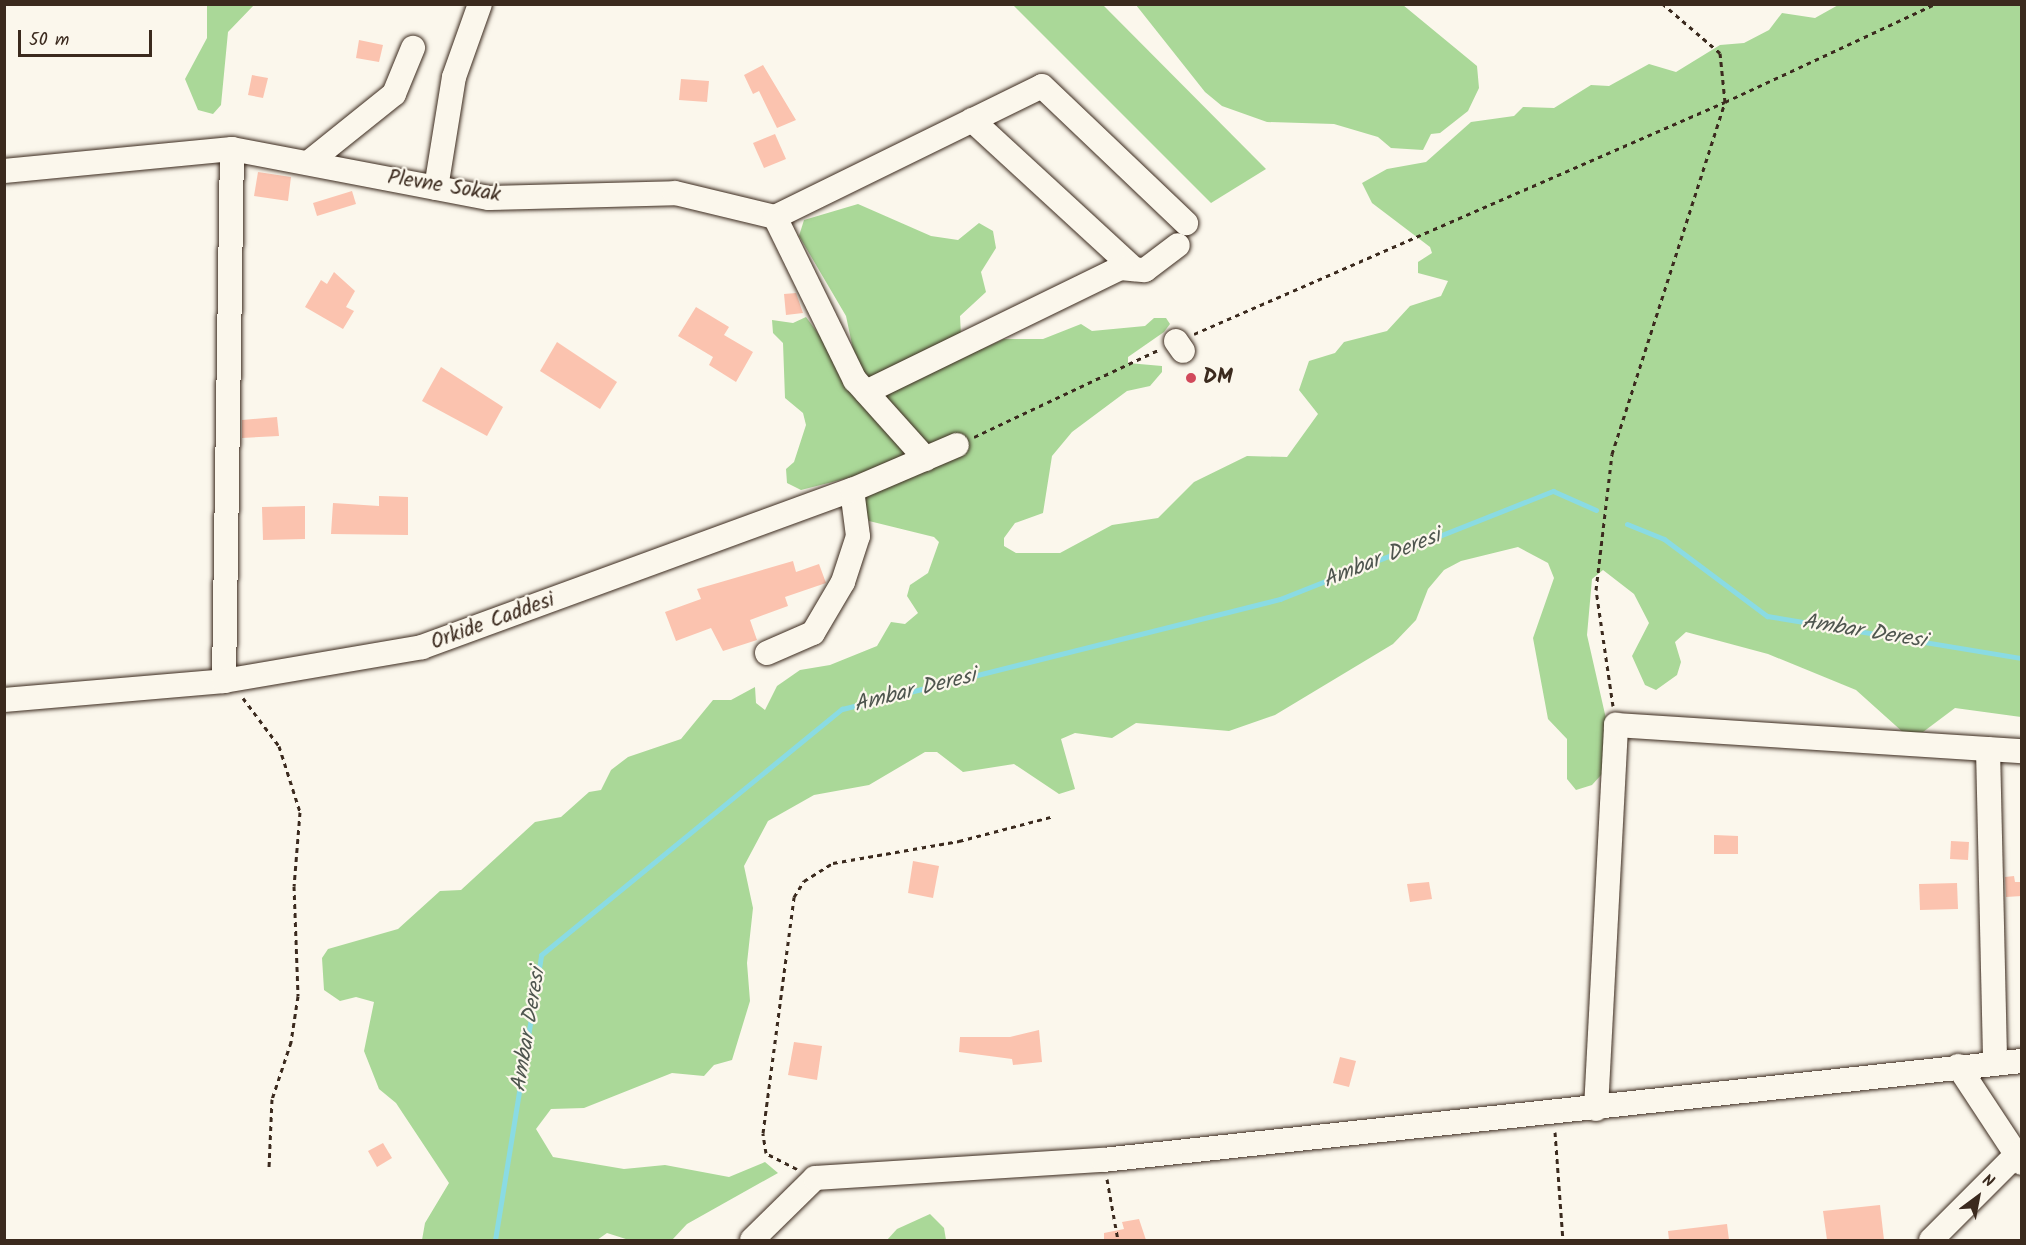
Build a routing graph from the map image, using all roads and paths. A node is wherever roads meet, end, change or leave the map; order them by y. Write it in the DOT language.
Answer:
graph roads {
  1 [pos="480,4"];
  2 [pos="1663,4"];
  3 [pos="1935,4"];
  4 [pos="413,48"];
  5 [pos="1725,102"];
  6 [pos="972,120"];
  7 [pos="232,149"];
  8 [pos="308,163"];
  9 [pos="4,171"];
  10 [pos="436,188"];
  11 [pos="775,217"];
  12 [pos="1134,269"];
  13 [pos="866,392"];
  14 [pos="957,445"];
  15 [pos="926,459"];
  16 [pos="852,490"];
  17 [pos="767,653"];
  18 [pos="224,681"];
  19 [pos="4,700"];
  20 [pos="1616,725"];
  21 [pos="1988,749"];
  22 [pos="2022,751"];
  23 [pos="1054,816"];
  24 [pos="1995,1057"];
  25 [pos="2022,1061"];
  26 [pos="1958,1066"];
  27 [pos="1596,1109"];
  28 [pos="1554,1115"];
  29 [pos="2019,1159"];
  30 [pos="1103,1160"];
  31 [pos="269,1167"];
  32 [pos="815,1178"];
  33 [pos="752,1240"];
  34 [pos="1118,1240"];
  35 [pos="1563,1240"];
  36 [pos="1931,1240"];
  1 -- 10 [label="street"];
  2 -- 5 [label="path"];
  3 -- 5 [label="path"];
  4 -- 8 [label="street"];
  5 -- 14 [label="path"];
  5 -- 20 [label="path"];
  6 -- 11 [label="street"];
  6 -- 12 [label="street"];
  6 -- 12 [label="street"];
  7 -- 8 [label="street, Plevne Sokak"];
  7 -- 9 [label="street, Plevne Sokak"];
  7 -- 18 [label="street"];
  8 -- 10 [label="street, Plevne Sokak"];
  10 -- 11 [label="street, Plevne Sokak"];
  11 -- 13 [label="street"];
  12 -- 13 [label="street"];
  13 -- 15 [label="street"];
  14 -- 15 [label="street, Orkide Caddesi"];
  15 -- 16 [label="street, Orkide Caddesi"];
  16 -- 17 [label="street"];
  16 -- 18 [label="street, Orkide Caddesi"];
  18 -- 19 [label="street, Orkide Caddesi"];
  18 -- 31 [label="path"];
  20 -- 21 [label="street"];
  20 -- 27 [label="street"];
  21 -- 22 [label="street"];
  21 -- 24 [label="street"];
  23 -- 32 [label="path"];
  25 -- 26 [label="street"];
  26 -- 27 [label="street"];
  26 -- 29 [label="street"];
  27 -- 28 [label="street"];
  28 -- 30 [label="street"];
  28 -- 35 [label="path"];
  29 -- 36 [label="street"];
  30 -- 32 [label="street"];
  30 -- 34 [label="path"];
  32 -- 33 [label="street"];
}
